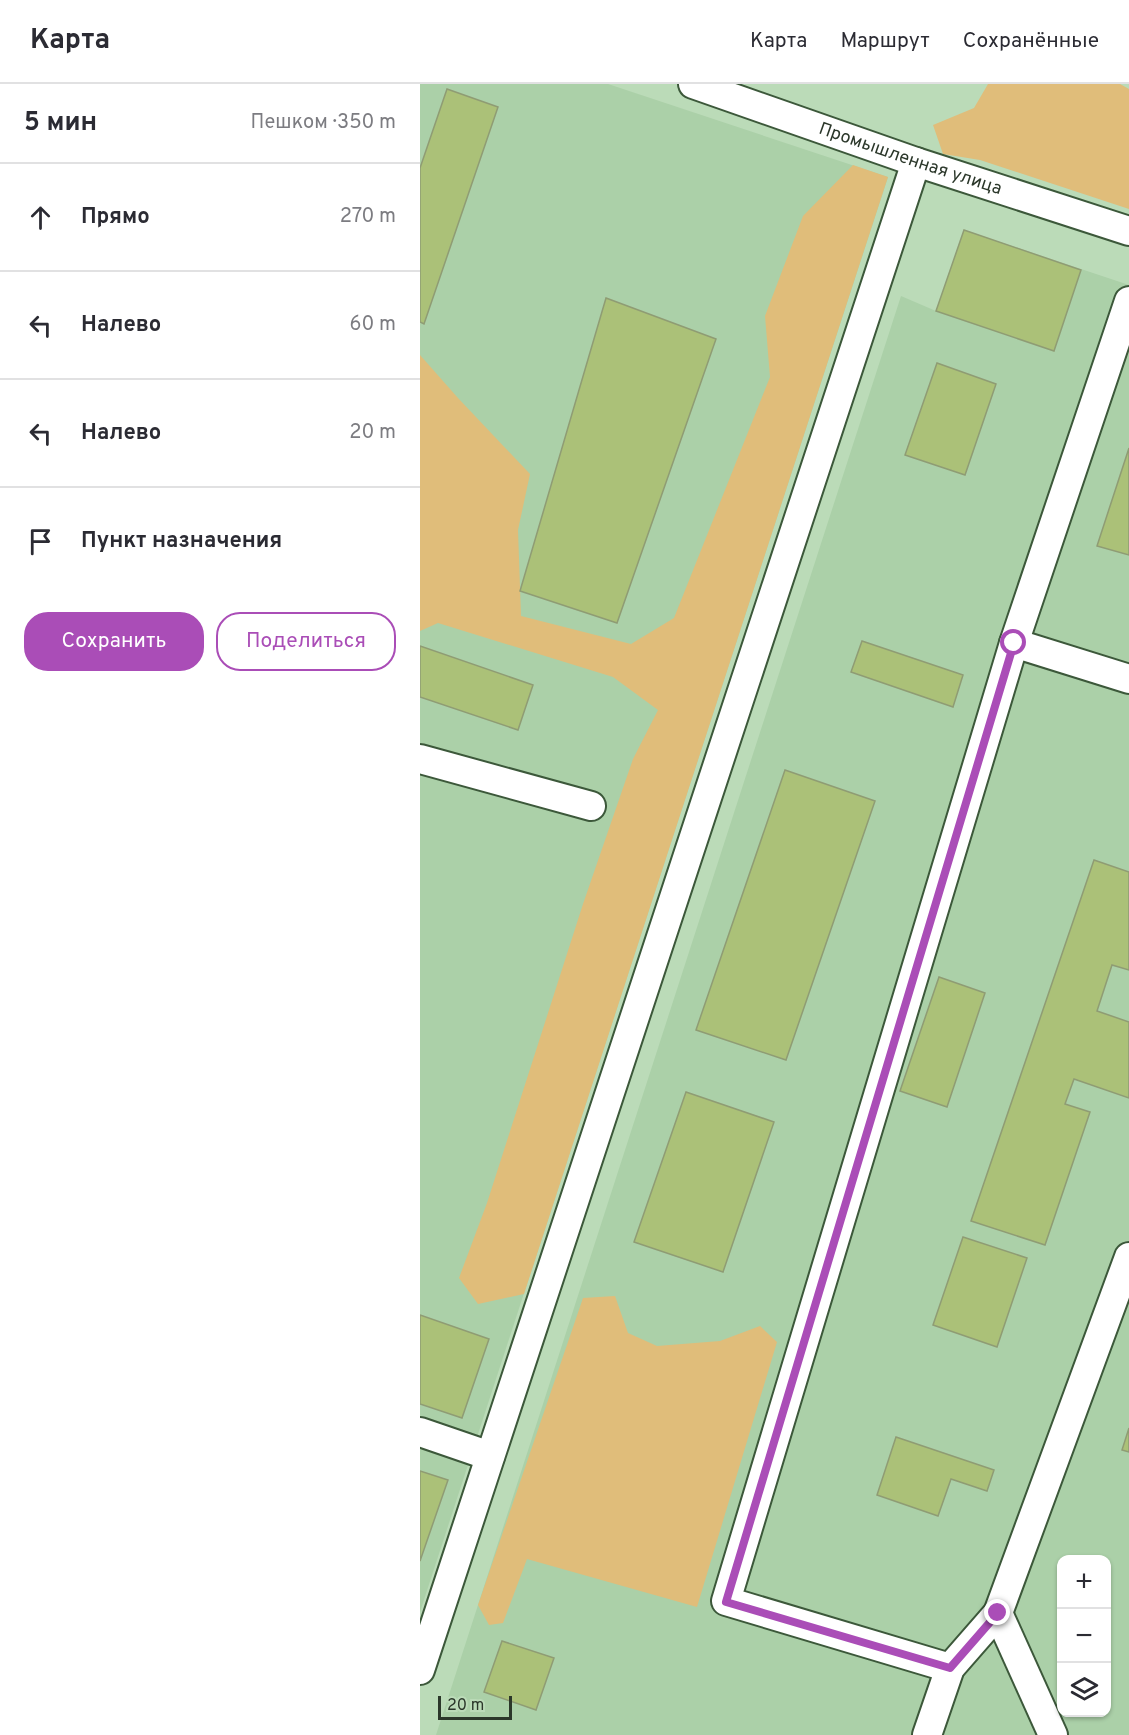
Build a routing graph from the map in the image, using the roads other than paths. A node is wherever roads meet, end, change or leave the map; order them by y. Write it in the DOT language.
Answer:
graph roads {
  1 [pos="693,84"];
  2 [pos="916,162"];
  3 [pos="1129,231"];
  4 [pos="1129,301"];
  5 [pos="1014,643"];
  6 [pos="1129,680"];
  7 [pos="420,759"];
  8 [pos="591,806"];
  9 [pos="1129,1257"];
  10 [pos="420,1432"];
  11 [pos="490,1456"];
  12 [pos="998,1613"];
  13 [pos="950,1668"];
  14 [pos="420,1670"];
  15 [pos="927,1735"];
  16 [pos="1053,1735"];
  1 -- 2 [label="street, Промышленная улица"];
  2 -- 3 [label="street, Промышленная улица"];
  2 -- 11 [label="street"];
  4 -- 5 [label="street"];
  5 -- 6 [label="street"];
  5 -- 13 [label="street"];
  7 -- 8 [label="street"];
  9 -- 12 [label="street"];
  10 -- 11 [label="street"];
  11 -- 14 [label="street"];
  12 -- 13 [label="street"];
  12 -- 16 [label="street"];
  13 -- 15 [label="street"];
}
